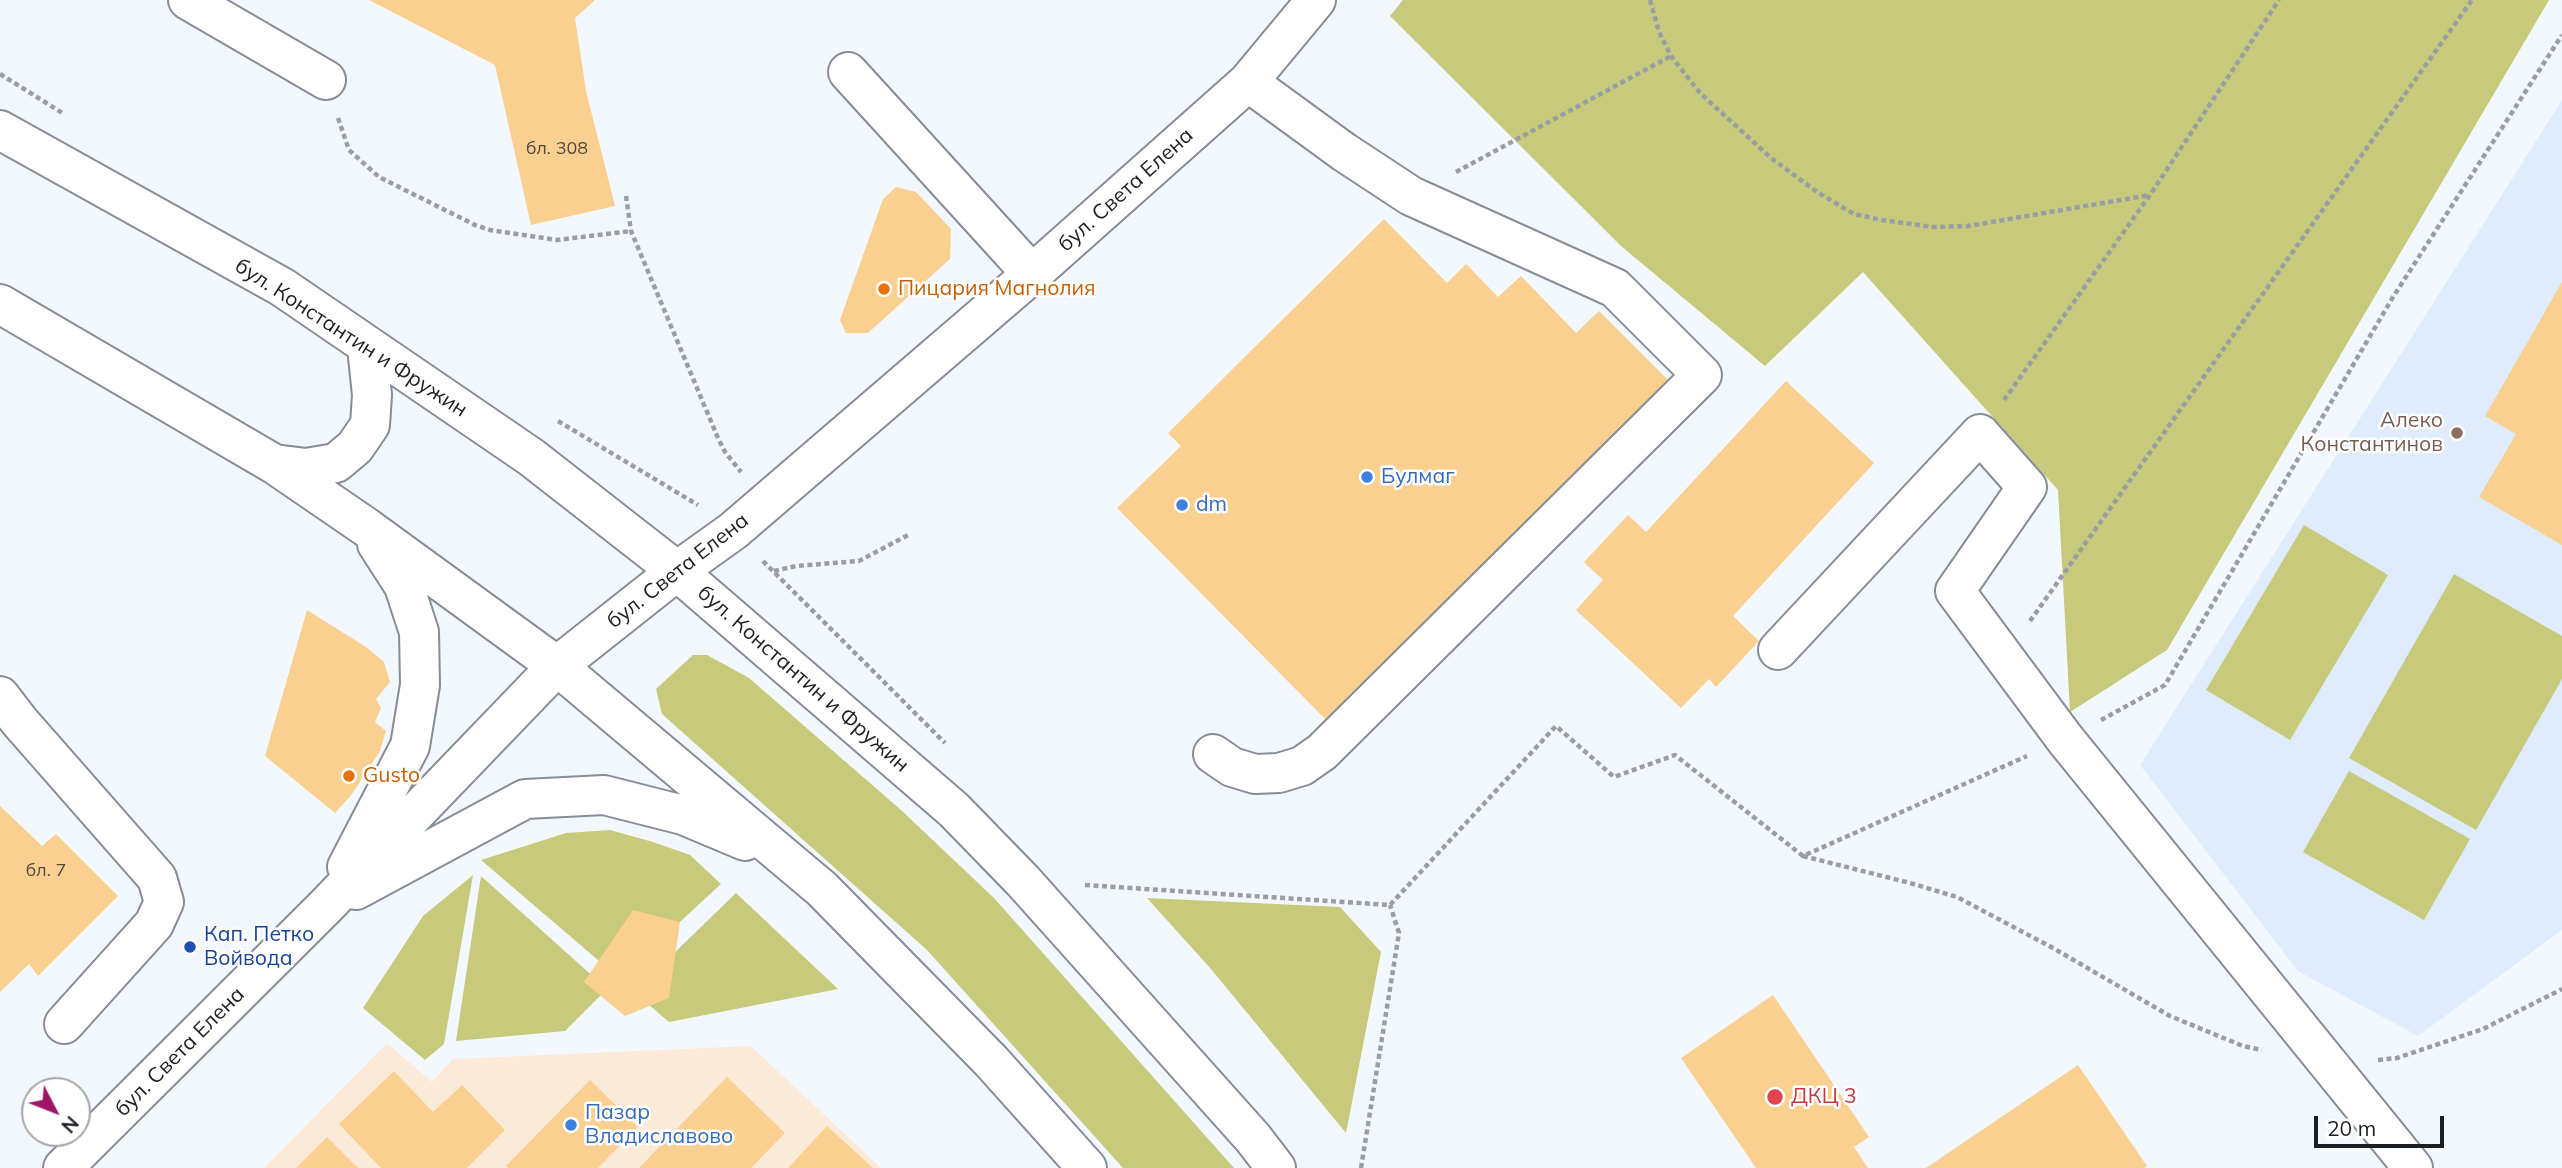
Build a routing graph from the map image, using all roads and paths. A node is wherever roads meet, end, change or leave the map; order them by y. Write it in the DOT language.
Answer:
graph roads {
  1 [pos="188,0"];
  2 [pos="1316,0"];
  3 [pos="1650,0"];
  4 [pos="2279,0"];
  5 [pos="2472,0"];
  6 [pos="2562,35"];
  7 [pos="1671,56"];
  8 [pos="848,72"];
  9 [pos="326,80"];
  10 [pos="1248,82"];
  11 [pos="0,130"];
  12 [pos="2150,195"];
  13 [pos="626,196"];
  14 [pos="1411,196"];
  15 [pos="631,231"];
  16 [pos="1032,274"];
  17 [pos="0,304"];
  18 [pos="367,347"];
  19 [pos="1980,434"];
  20 [pos="274,464"];
  21 [pos="765,503"];
  22 [pos="366,527"];
  23 [pos="910,534"];
  24 [pos="677,571"];
  25 [pos="773,571"];
  26 [pos="1778,650"];
  27 [pos="2004,658"];
  28 [pos="557,666"];
  29 [pos="0,696"];
  30 [pos="2065,739"];
  31 [pos="1213,754"];
  32 [pos="779,855"];
  33 [pos="1803,856"];
  34 [pos="1023,881"];
  35 [pos="1390,905"];
  36 [pos="326,906"];
  37 [pos="2562,989"];
  38 [pos="64,1024"];
  39 [pos="2267,1051"];
  40 [pos="2328,1064"];
  41 [pos="1082,1166"];
  42 [pos="64,1168"];
  43 [pos="1276,1168"];
  44 [pos="1362,1168"];
  45 [pos="2413,1168"];
  1 -- 9 [label="street"];
  2 -- 10 [label="street, бул. Света Елена"];
  3 -- 7 [label="path"];
  4 -- 12 [label="path"];
  5 -- 27 [label="path"];
  6 -- 30 [label="path"];
  7 -- 12 [label="path"];
  7 -- 14 [label="path"];
  8 -- 16 [label="street"];
  9 -- 15 [label="path"];
  10 -- 14 [label="street"];
  10 -- 16 [label="street, бул. Света Елена"];
  11 -- 18 [label="street, бул. Константин и Фружин"];
  12 -- 19 [label="path"];
  13 -- 15 [label="path"];
  14 -- 31 [label="street"];
  15 -- 21 [label="path"];
  16 -- 21 [label="street, бул. Света Елена"];
  17 -- 20 [label="street"];
  18 -- 20 [label="street"];
  18 -- 24 [label="street, бул. Константин и Фружин"];
  19 -- 26 [label="street"];
  19 -- 27 [label="street"];
  20 -- 22 [label="street"];
  21 -- 24 [label="street, бул. Света Елена"];
  22 -- 28 [label="street"];
  22 -- 36 [label="street"];
  23 -- 25 [label="path"];
  24 -- 28 [label="street, бул. Света Елена"];
  24 -- 34 [label="street, бул. Константин и Фружин"];
  27 -- 30 [label="street"];
  28 -- 32 [label="street"];
  28 -- 36 [label="street, бул. Света Елена"];
  29 -- 38 [label="street"];
  30 -- 33 [label="path"];
  30 -- 40 [label="street"];
  32 -- 36 [label="street"];
  32 -- 41 [label="street"];
  33 -- 35 [label="path"];
  33 -- 39 [label="path"];
  34 -- 35 [label="path"];
  34 -- 43 [label="street, бул. Константин и Фружин"];
  35 -- 44 [label="path"];
  36 -- 42 [label="street, бул. Света Елена"];
  37 -- 40 [label="path"];
  40 -- 45 [label="street"];
}
